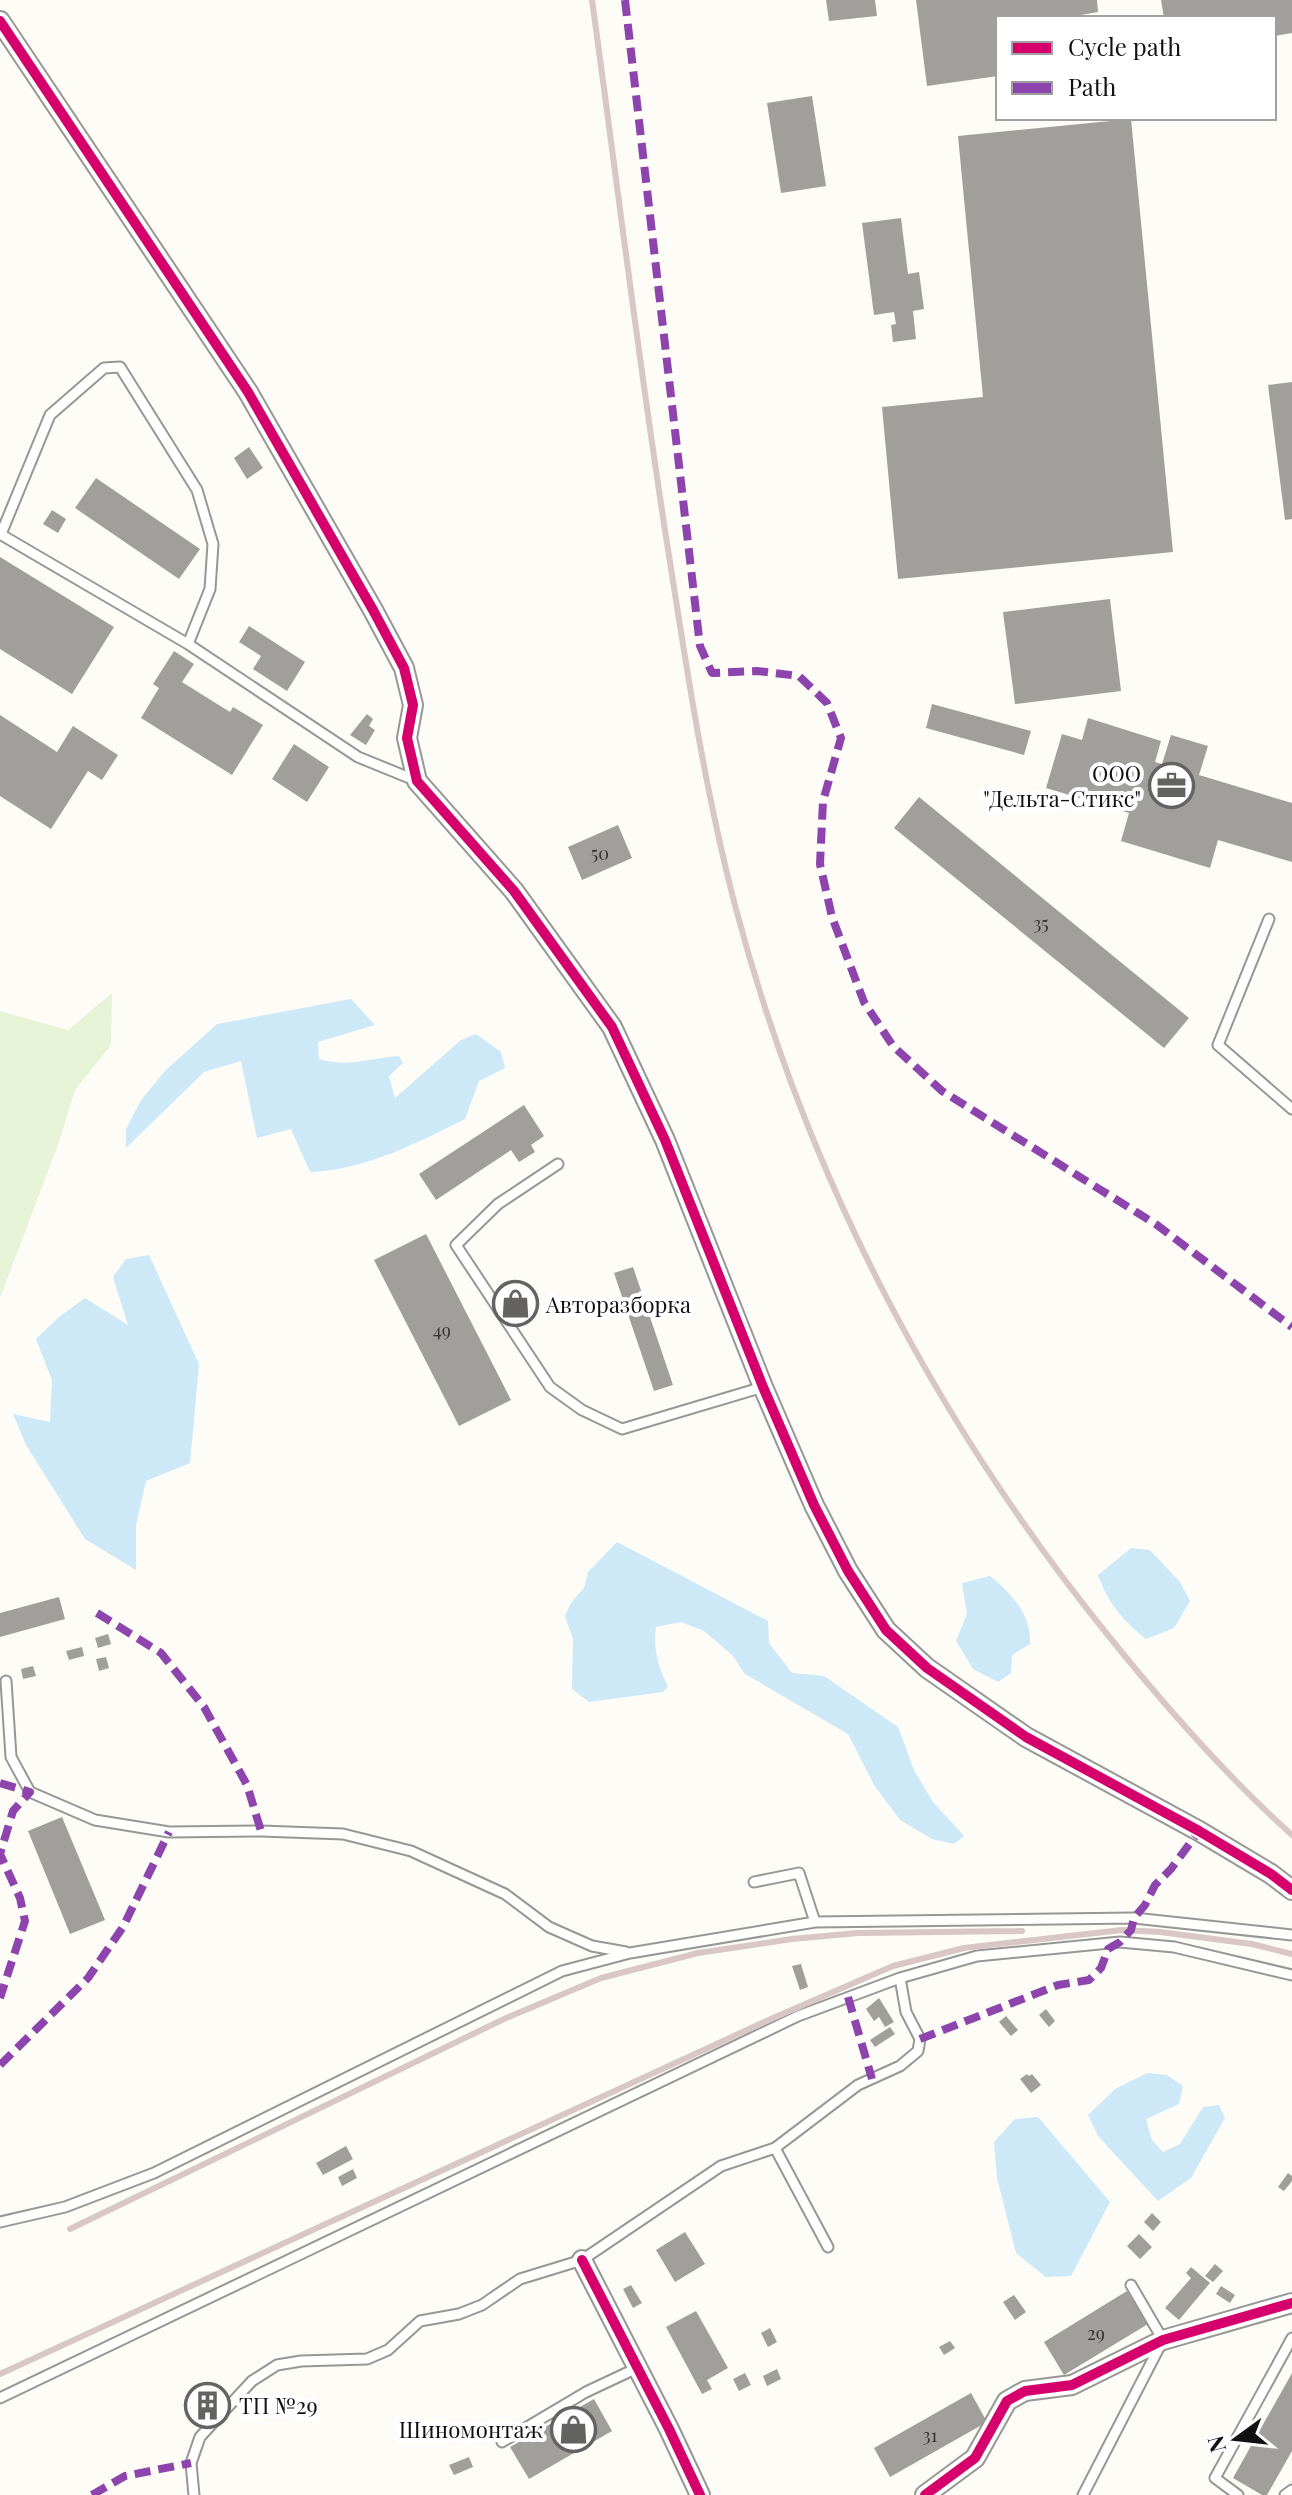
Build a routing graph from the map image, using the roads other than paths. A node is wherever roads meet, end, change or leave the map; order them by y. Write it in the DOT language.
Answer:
graph roads {
  1 [pos="0,21"];
  2 [pos="1,534"];
  3 [pos="188,644"];
  4 [pos="417,781"];
  5 [pos="1269,919"];
  6 [pos="1292,1109"];
  7 [pos="558,1164"];
  8 [pos="763,1387"];
  9 [pos="6,1681"];
  10 [pos="754,1882"];
  11 [pos="1292,1890"];
  12 [pos="815,1922"];
  13 [pos="1292,1935"];
  14 [pos="630,1953"];
  15 [pos="1292,1975"];
  16 [pos="900,1978"];
  17 [pos="775,2148"];
  18 [pos="0,2222"];
  19 [pos="828,2247"];
  20 [pos="582,2260"];
  21 [pos="1131,2285"];
  22 [pos="1292,2303"];
  23 [pos="1292,2338"];
  24 [pos="1163,2340"];
  25 [pos="637,2368"];
  26 [pos="0,2398"];
  27 [pos="502,2442"];
  28 [pos="1292,2490"];
  29 [pos="194,2495"];
  30 [pos="700,2495"];
  31 [pos="925,2495"];
  32 [pos="1083,2495"];
  33 [pos="1238,2495"];
  34 [pos="1285,2495"];
  1 -- 4 [label="street"];
  2 -- 3 [label="lane"];
  2 -- 3 [label="lane"];
  3 -- 4 [label="lane"];
  4 -- 8 [label="street"];
  5 -- 6 [label="lane"];
  7 -- 8 [label="lane"];
  8 -- 11 [label="street"];
  9 -- 14 [label="lane"];
  10 -- 12 [label="lane"];
  12 -- 13 [label="lane"];
  12 -- 14 [label="lane"];
  14 -- 18 [label="lane"];
  15 -- 16 [label="lane"];
  16 -- 17 [label="lane"];
  16 -- 26 [label="lane"];
  17 -- 19 [label="lane"];
  17 -- 20 [label="lane"];
  20 -- 25 [label="street"];
  20 -- 29 [label="lane"];
  21 -- 24 [label="lane"];
  22 -- 24 [label="street"];
  23 -- 33 [label="lane"];
  24 -- 31 [label="street"];
  24 -- 32 [label="lane"];
  25 -- 27 [label="lane"];
  25 -- 30 [label="street"];
  28 -- 34 [label="lane"];
}
